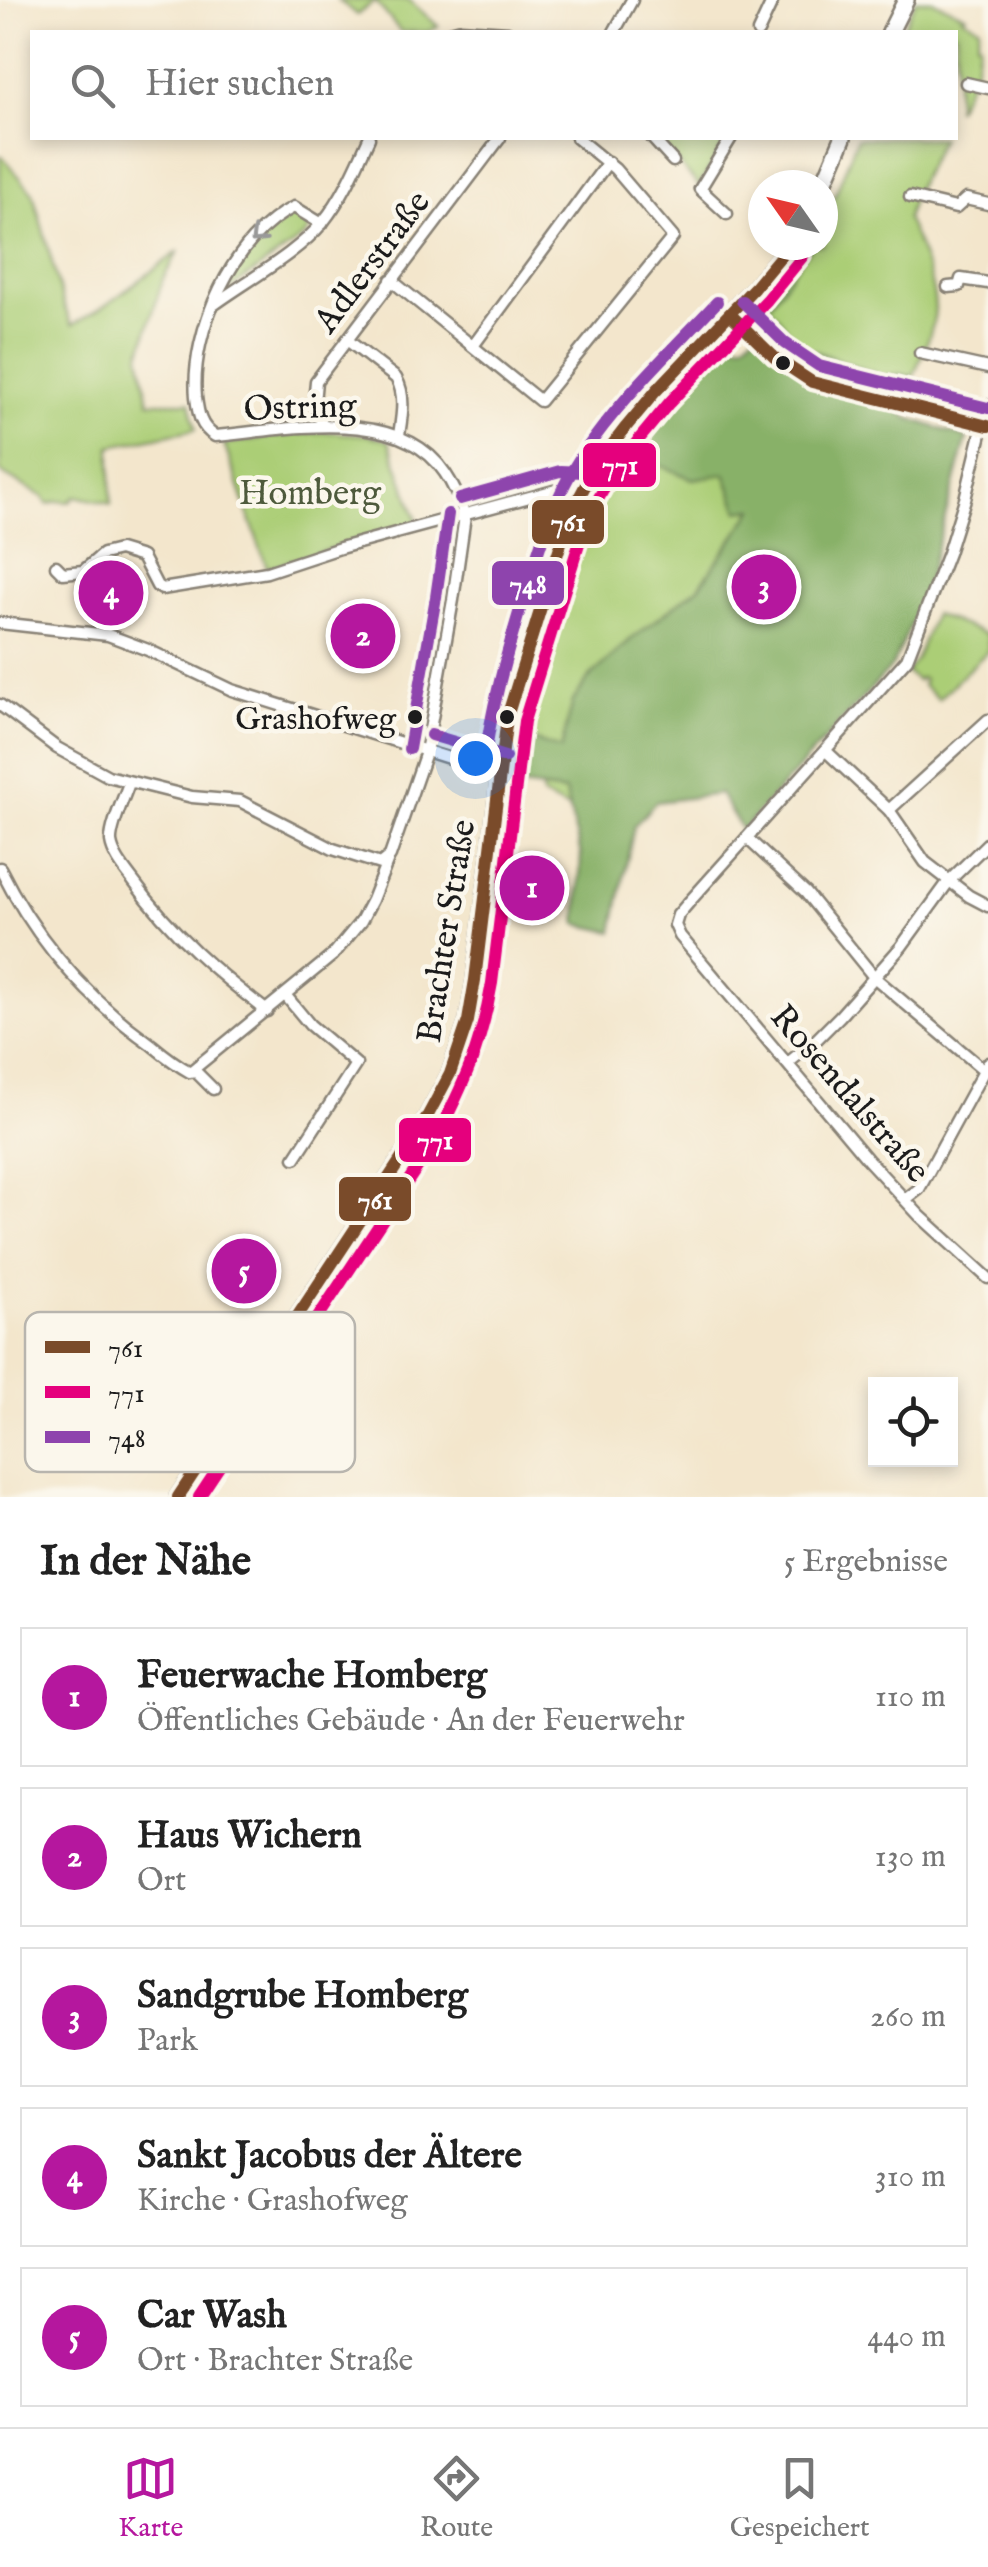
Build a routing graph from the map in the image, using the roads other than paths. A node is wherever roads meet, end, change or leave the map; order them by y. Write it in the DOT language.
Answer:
graph roads {
  1 [pos="632,0"];
  2 [pos="773,0"];
  3 [pos="906,0"];
  4 [pos="615,30"];
  5 [pos="759,30"];
  6 [pos="891,30"];
  7 [pos="966,83"];
  8 [pos="988,88"];
  9 [pos="367,140"];
  10 [pos="498,140"];
  11 [pos="580,140"];
  12 [pos="654,140"];
  13 [pos="730,140"];
  14 [pos="842,140"];
  15 [pos="608,162"];
  16 [pos="672,162"];
  17 [pos="829,170"];
  18 [pos="910,197"];
  19 [pos="988,204"];
  20 [pos="727,214"];
  21 [pos="322,224"];
  22 [pos="777,260"];
  23 [pos="392,280"];
  24 [pos="988,283"];
  25 [pos="948,287"];
  26 [pos="214,305"];
  27 [pos="730,314"];
  28 [pos="347,340"];
  29 [pos="473,346"];
  30 [pos="920,354"];
  31 [pos="988,368"];
  32 [pos="988,405"];
  33 [pos="986,425"];
  34 [pos="322,426"];
  35 [pos="399,435"];
  36 [pos="582,489"];
  37 [pos="465,516"];
  38 [pos="56,566"];
  39 [pos="0,622"];
  40 [pos="0,705"];
  41 [pos="988,720"];
  42 [pos="826,750"];
  43 [pos="426,752"];
  44 [pos="500,774"];
  45 [pos="129,783"];
  46 [pos="889,810"];
  47 [pos="748,839"];
  48 [pos="988,843"];
  49 [pos="390,856"];
  50 [pos="0,868"];
  51 [pos="949,881"];
  52 [pos="484,906"];
  53 [pos="988,906"];
  54 [pos="532,914"];
  55 [pos="874,977"];
  56 [pos="286,996"];
  57 [pos="267,1011"];
  58 [pos="788,1062"];
  59 [pos="986,1067"];
  60 [pos="193,1072"];
  61 [pos="213,1089"];
  62 [pos="295,1158"];
  63 [pos="906,1199"];
  64 [pos="988,1278"];
  65 [pos="300,1312"];
  66 [pos="194,1472"];
  67 [pos="178,1497"];
  1 -- 4 [label="street"];
  2 -- 5 [label="street"];
  3 -- 6 [label="main road"];
  7 -- 8 [label="street"];
  9 -- 21 [label="street"];
  10 -- 23 [label="street, Adlerstraße"];
  11 -- 15 [label="street"];
  12 -- 16 [label="street"];
  13 -- 20 [label="street"];
  14 -- 17 [label="main road"];
  15 -- 29 [label="street"];
  15 -- 29 [label="street"];
  18 -- 19 [label="street"];
  21 -- 26 [label="street"];
  21 -- 26 [label="street, one-way"];
  22 -- 27 [label="main road, Brachter Straße"];
  23 -- 28 [label="street, Adlerstraße"];
  23 -- 29 [label="street"];
  24 -- 25 [label="street"];
  26 -- 34 [label="street, Ostring"];
  27 -- 33 [label="street"];
  27 -- 36 [label="main road, Brachter Straße"];
  28 -- 34 [label="street, Adlerstraße"];
  28 -- 35 [label="street"];
  30 -- 31 [label="street"];
  32 -- 33 [label="street"];
  33 -- 42 [label="street"];
  34 -- 35 [label="street, Ostring"];
  35 -- 37 [label="street, Ostring"];
  36 -- 37 [label="street"];
  36 -- 44 [label="main road, Brachter Straße"];
  37 -- 38 [label="street"];
  37 -- 43 [label="street"];
  39 -- 43 [label="street"];
  40 -- 45 [label="street"];
  41 -- 46 [label="street"];
  42 -- 46 [label="street"];
  42 -- 47 [label="street"];
  43 -- 44 [label="street"];
  43 -- 49 [label="street"];
  44 -- 52 [label="main road, Brachter Straße"];
  45 -- 49 [label="street"];
  45 -- 57 [label="street"];
  46 -- 51 [label="street"];
  47 -- 55 [label="street"];
  47 -- 58 [label="street, Rosendalstraße"];
  48 -- 51 [label="street"];
  49 -- 56 [label="street"];
  50 -- 60 [label="street"];
  51 -- 53 [label="street"];
  51 -- 55 [label="street"];
  52 -- 54 [label="street"];
  52 -- 65 [label="main road, Brachter Straße"];
  55 -- 58 [label="street"];
  55 -- 59 [label="street"];
  56 -- 57 [label="street"];
  56 -- 62 [label="street"];
  57 -- 60 [label="street"];
  58 -- 63 [label="street, Rosendalstraße"];
  59 -- 63 [label="street"];
  60 -- 61 [label="street"];
  63 -- 64 [label="street, Rosendalstraße"];
  66 -- 67 [label="main road, Brachter Straße"];
}
